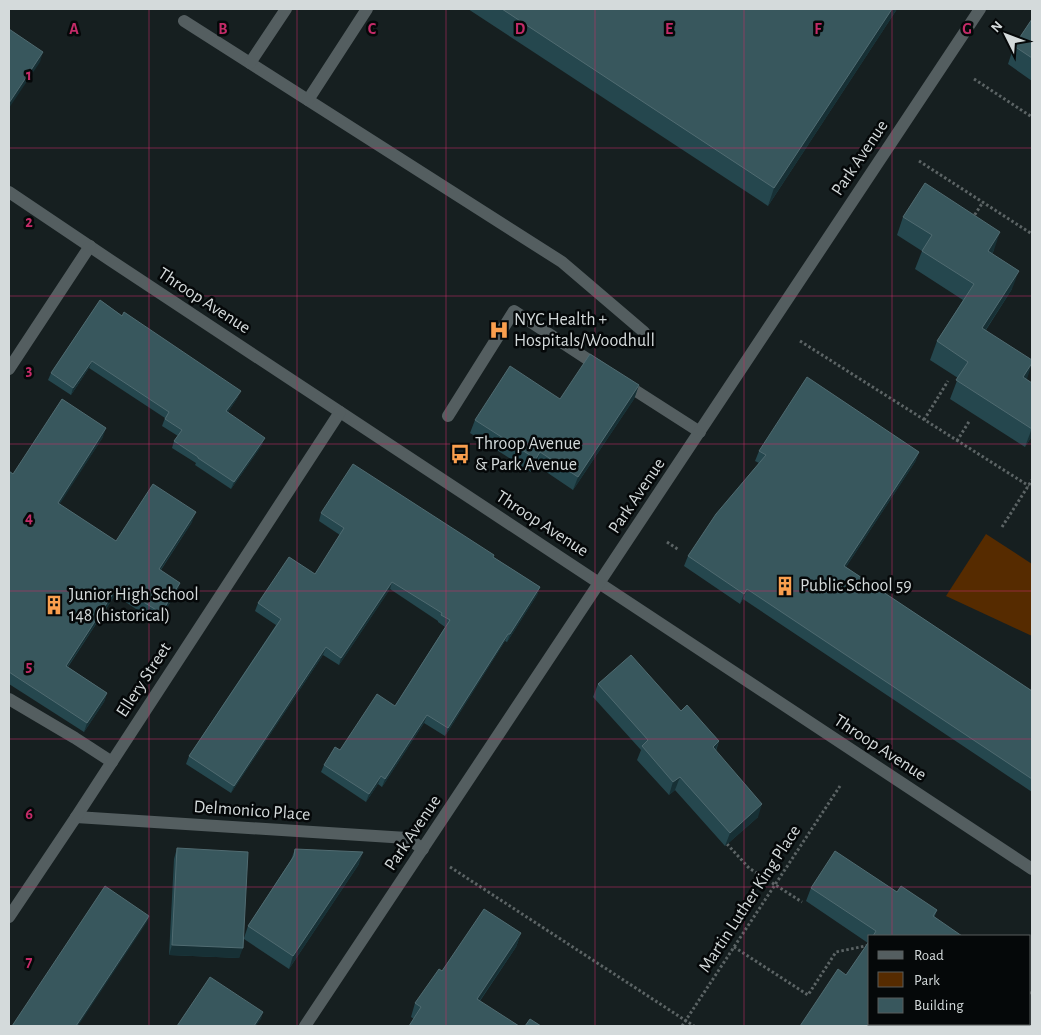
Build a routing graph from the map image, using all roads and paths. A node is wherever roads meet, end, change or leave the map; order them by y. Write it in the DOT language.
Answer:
graph roads {
  1 [pos="286,9"];
  2 [pos="367,9"];
  3 [pos="980,9"];
  4 [pos="184,21"];
  5 [pos="250,63"];
  6 [pos="974,79"];
  7 [pos="308,100"];
  8 [pos="1032,117"];
  9 [pos="919,161"];
  10 [pos="9,192"];
  11 [pos="983,202"];
  12 [pos="969,223"];
  13 [pos="1032,234"];
  14 [pos="90,246"];
  15 [pos="644,332"];
  16 [pos="800,342"];
  17 [pos="9,369"];
  18 [pos="948,381"];
  19 [pos="340,412"];
  20 [pos="448,416"];
  21 [pos="924,420"];
  22 [pos="970,420"];
  23 [pos="700,432"];
  24 [pos="957,441"];
  25 [pos="1032,480"];
  26 [pos="1029,486"];
  27 [pos="1002,527"];
  28 [pos="667,542"];
  29 [pos="679,550"];
  30 [pos="600,583"];
  31 [pos="9,700"];
  32 [pos="112,762"];
  33 [pos="840,786"];
  34 [pos="76,817"];
  35 [pos="727,844"];
  36 [pos="423,849"];
  37 [pos="450,867"];
  38 [pos="1032,869"];
  39 [pos="775,884"];
  40 [pos="802,902"];
  41 [pos="9,917"];
  42 [pos="868,945"];
  43 [pos="734,947"];
  44 [pos="686,1021"];
  45 [pos="305,1026"];
  46 [pos="682,1026"];
  47 [pos="694,1026"];
  1 -- 5 [label="street"];
  2 -- 7 [label="street"];
  3 -- 23 [label="street, Park Avenue"];
  4 -- 5 [label="street"];
  5 -- 7 [label="street"];
  6 -- 8 [label="path"];
  7 -- 15 [label="street"];
  9 -- 11 [label="path"];
  10 -- 14 [label="street, Throop Avenue"];
  11 -- 12 [label="path"];
  11 -- 13 [label="path"];
  14 -- 17 [label="street"];
  14 -- 19 [label="street, Throop Avenue"];
  16 -- 21 [label="path"];
  18 -- 21 [label="path"];
  19 -- 30 [label="street, Throop Avenue"];
  19 -- 32 [label="street, Ellery Street"];
  20 -- 23 [label="street"];
  21 -- 24 [label="path"];
  22 -- 24 [label="path"];
  23 -- 30 [label="street, Park Avenue"];
  24 -- 26 [label="path"];
  25 -- 26 [label="path"];
  26 -- 27 [label="path"];
  28 -- 29 [label="path"];
  30 -- 36 [label="street, Park Avenue"];
  30 -- 38 [label="street, Throop Avenue"];
  31 -- 32 [label="street"];
  32 -- 34 [label="street, Ellery Street"];
  33 -- 39 [label="path, Martin Luther King Place"];
  34 -- 36 [label="street, Delmonico Place"];
  34 -- 41 [label="street, Ellery Street"];
  35 -- 39 [label="path"];
  36 -- 45 [label="street, Park Avenue"];
  37 -- 44 [label="path"];
  39 -- 40 [label="path"];
  39 -- 43 [label="path, Martin Luther King Place"];
  42 -- 43 [label="path"];
  43 -- 44 [label="path, Martin Luther King Place"];
  44 -- 46 [label="path, Martin Luther King Place"];
  44 -- 47 [label="path"];
}
